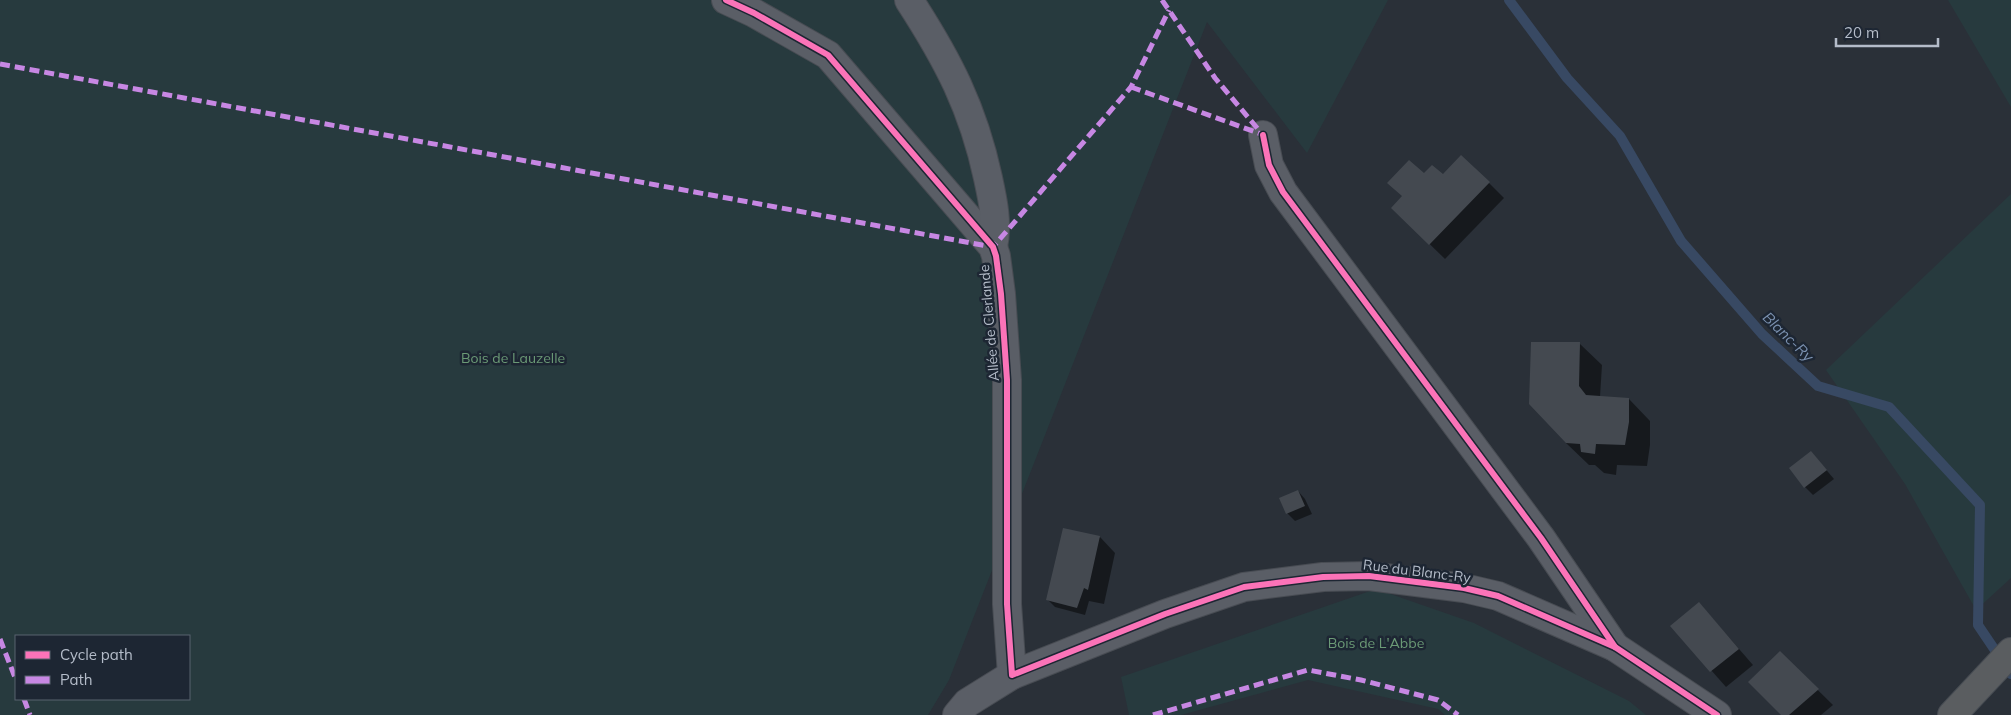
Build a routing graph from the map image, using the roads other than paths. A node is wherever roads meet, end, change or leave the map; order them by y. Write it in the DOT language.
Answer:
graph roads {
  1 [pos="726,0"];
  2 [pos="909,0"];
  3 [pos="1263,135"];
  4 [pos="993,247"];
  5 [pos="1615,647"];
  6 [pos="2011,652"];
  7 [pos="1012,675"];
  8 [pos="957,715"];
  9 [pos="1717,715"];
  10 [pos="1952,715"];
  1 -- 4 [label="street, Allée de Clerlande"];
  2 -- 4 [label="street, Allée de Clerlande"];
  3 -- 5 [label="street, Rue du Blanc-Ry"];
  4 -- 7 [label="street, Allée de Clerlande"];
  5 -- 7 [label="street, Rue du Blanc-Ry"];
  5 -- 9 [label="street, Rue du Blanc-Ry"];
  6 -- 10 [label="highway"];
  7 -- 8 [label="street, Rue du Blanc-Ry"];
}
